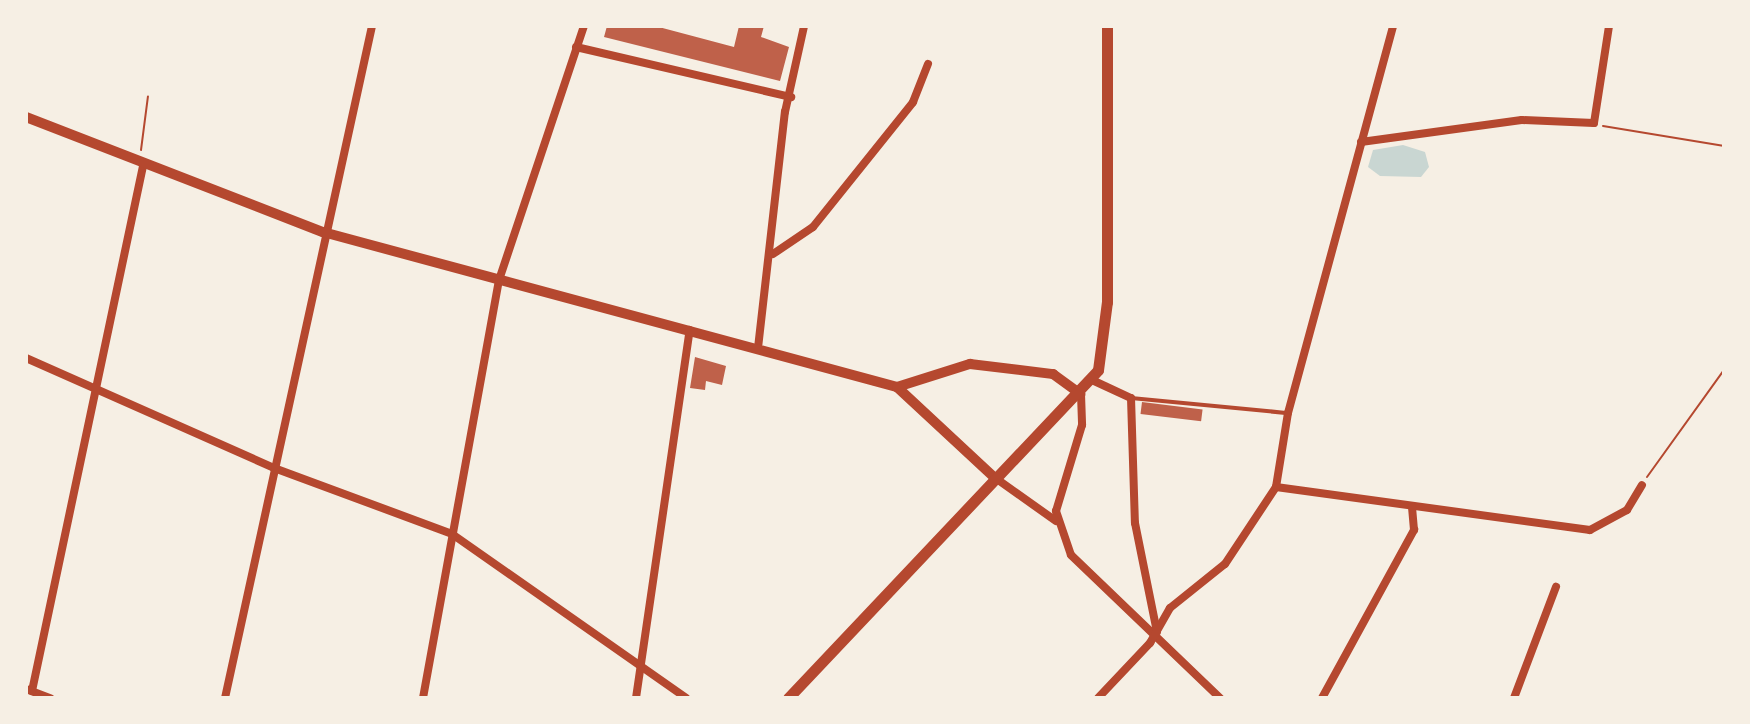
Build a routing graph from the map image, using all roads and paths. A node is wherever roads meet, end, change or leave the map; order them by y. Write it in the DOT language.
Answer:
graph roads {
  1 [pos="372,26"];
  2 [pos="584,26"];
  3 [pos="804,26"];
  4 [pos="1107,26"];
  5 [pos="1393,26"];
  6 [pos="1609,26"];
  7 [pos="576,47"];
  8 [pos="928,64"];
  9 [pos="148,96"];
  10 [pos="791,97"];
  11 [pos="26,117"];
  12 [pos="1594,123"];
  13 [pos="1361,142"];
  14 [pos="1724,146"];
  15 [pos="143,166"];
  16 [pos="323,232"];
  17 [pos="773,254"];
  18 [pos="499,280"];
  19 [pos="690,330"];
  20 [pos="758,348"];
  21 [pos="26,358"];
  22 [pos="1724,370"];
  23 [pos="1092,380"];
  24 [pos="897,387"];
  25 [pos="95,392"];
  26 [pos="1081,394"];
  27 [pos="1131,398"];
  28 [pos="1288,413"];
  29 [pos="274,468"];
  30 [pos="994,477"];
  31 [pos="1642,485"];
  32 [pos="1276,487"];
  33 [pos="1412,507"];
  34 [pos="1056,521"];
  35 [pos="452,534"];
  36 [pos="1556,587"];
  37 [pos="1157,632"];
  38 [pos="643,666"];
  39 [pos="29,690"];
  40 [pos="50,698"];
  41 [pos="225,698"];
  42 [pos="423,698"];
  43 [pos="636,698"];
  44 [pos="686,698"];
  45 [pos="788,698"];
  46 [pos="1098,698"];
  47 [pos="1220,698"];
  48 [pos="1322,698"];
  49 [pos="1514,698"];
  1 -- 16 [label="street"];
  2 -- 7 [label="street"];
  3 -- 10 [label="street"];
  4 -- 23 [label="main road"];
  5 -- 13 [label="street"];
  6 -- 12 [label="street"];
  7 -- 10 [label="street"];
  7 -- 18 [label="street"];
  8 -- 17 [label="street"];
  9 -- 15 [label="path"];
  10 -- 17 [label="street"];
  11 -- 15 [label="street"];
  12 -- 13 [label="street"];
  12 -- 14 [label="path"];
  13 -- 28 [label="street"];
  15 -- 16 [label="street"];
  15 -- 25 [label="street"];
  16 -- 18 [label="street"];
  16 -- 29 [label="street"];
  17 -- 20 [label="street"];
  18 -- 19 [label="street"];
  18 -- 35 [label="street"];
  19 -- 20 [label="street"];
  19 -- 38 [label="street"];
  20 -- 24 [label="street"];
  21 -- 25 [label="street"];
  22 -- 31 [label="path"];
  23 -- 26 [label="main road"];
  23 -- 27 [label="street"];
  24 -- 26 [label="street"];
  24 -- 30 [label="street"];
  25 -- 29 [label="street"];
  25 -- 39 [label="street"];
  26 -- 30 [label="main road"];
  26 -- 34 [label="street"];
  27 -- 28 [label="lane"];
  27 -- 37 [label="street"];
  28 -- 32 [label="street"];
  29 -- 35 [label="street"];
  29 -- 41 [label="street"];
  30 -- 34 [label="street"];
  30 -- 45 [label="main road"];
  31 -- 33 [label="street"];
  32 -- 33 [label="street"];
  32 -- 37 [label="street"];
  33 -- 48 [label="street"];
  34 -- 37 [label="street"];
  35 -- 38 [label="street"];
  35 -- 42 [label="street"];
  36 -- 49 [label="street"];
  37 -- 46 [label="street"];
  37 -- 47 [label="street"];
  38 -- 43 [label="street"];
  38 -- 44 [label="street"];
  39 -- 40 [label="street"];
}
